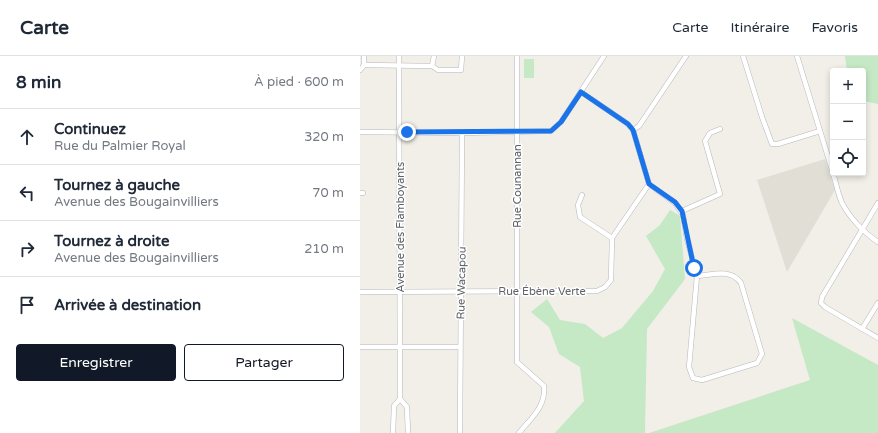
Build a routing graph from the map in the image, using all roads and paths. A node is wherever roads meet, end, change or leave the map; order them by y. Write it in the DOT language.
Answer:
graph roads {
  1 [pos="364,56"];
  2 [pos="399,56"];
  3 [pos="434,56"];
  4 [pos="462,56"];
  5 [pos="517,56"];
  6 [pos="604,56"];
  7 [pos="686,56"];
  8 [pos="743,56"];
  9 [pos="797,56"];
  10 [pos="364,65"];
  11 [pos="432,66"];
  12 [pos="399,67"];
  13 [pos="360,70"];
  14 [pos="581,92"];
  15 [pos="720,129"];
  16 [pos="633,130"];
  17 [pos="400,131"];
  18 [pos="360,132"];
  19 [pos="516,132"];
  20 [pos="820,132"];
  21 [pos="462,133"];
  22 [pos="830,164"];
  23 [pos="834,176"];
  24 [pos="649,184"];
  25 [pos="582,195"];
  26 [pos="878,203"];
  27 [pos="682,211"];
  28 [pos="862,230"];
  29 [pos="612,238"];
  30 [pos="878,242"];
  31 [pos="697,276"];
  32 [pos="360,292"];
  33 [pos="400,292"];
  34 [pos="462,292"];
  35 [pos="517,292"];
  36 [pos="878,303"];
  37 [pos="862,329"];
  38 [pos="878,338"];
  39 [pos="400,346"];
  40 [pos="360,347"];
  41 [pos="460,347"];
  42 [pos="400,399"];
  43 [pos="393,433"];
  44 [pos="408,433"];
  45 [pos="460,433"];
  46 [pos="518,433"];
  1 -- 10 [label="street"];
  2 -- 12 [label="street, Avenue des Flamboyants"];
  3 -- 11 [label="street"];
  4 -- 11 [label="street"];
  5 -- 19 [label="street, Rue Counannan"];
  6 -- 14 [label="street"];
  7 -- 16 [label="street"];
  8 -- 20 [label="street"];
  9 -- 20 [label="street"];
  10 -- 12 [label="street"];
  10 -- 13 [label="street"];
  11 -- 12 [label="street"];
  12 -- 17 [label="street, Avenue des Flamboyants"];
  14 -- 16 [label="street"];
  14 -- 19 [label="street"];
  15 -- 27 [label="street"];
  16 -- 24 [label="street"];
  17 -- 18 [label="street"];
  17 -- 21 [label="street"];
  17 -- 33 [label="street, Avenue des Flamboyants"];
  19 -- 21 [label="street"];
  19 -- 35 [label="street, Rue Counannan"];
  20 -- 22 [label="street"];
  21 -- 34 [label="street, Rue Wacapou"];
  23 -- 28 [label="street"];
  24 -- 27 [label="street"];
  24 -- 29 [label="street"];
  25 -- 29 [label="street"];
  26 -- 28 [label="street"];
  27 -- 31 [label="street"];
  28 -- 30 [label="street"];
  28 -- 37 [label="street"];
  29 -- 35 [label="street, Rue Ébène Verte"];
  31 -- 31 [label="street"];
  32 -- 33 [label="street, Rue Ébène Verte"];
  33 -- 34 [label="street, Rue Ébène Verte"];
  33 -- 39 [label="street, Avenue des Flamboyants"];
  34 -- 35 [label="street, Rue Ébène Verte"];
  34 -- 41 [label="street, Rue Wacapou"];
  35 -- 46 [label="street, Rue Counannan"];
  36 -- 37 [label="street"];
  37 -- 38 [label="street"];
  39 -- 40 [label="street"];
  39 -- 41 [label="street"];
  39 -- 42 [label="street, Avenue des Flamboyants"];
  41 -- 45 [label="street, Rue Wacapou"];
  42 -- 43 [label="street"];
  42 -- 44 [label="street"];
}
